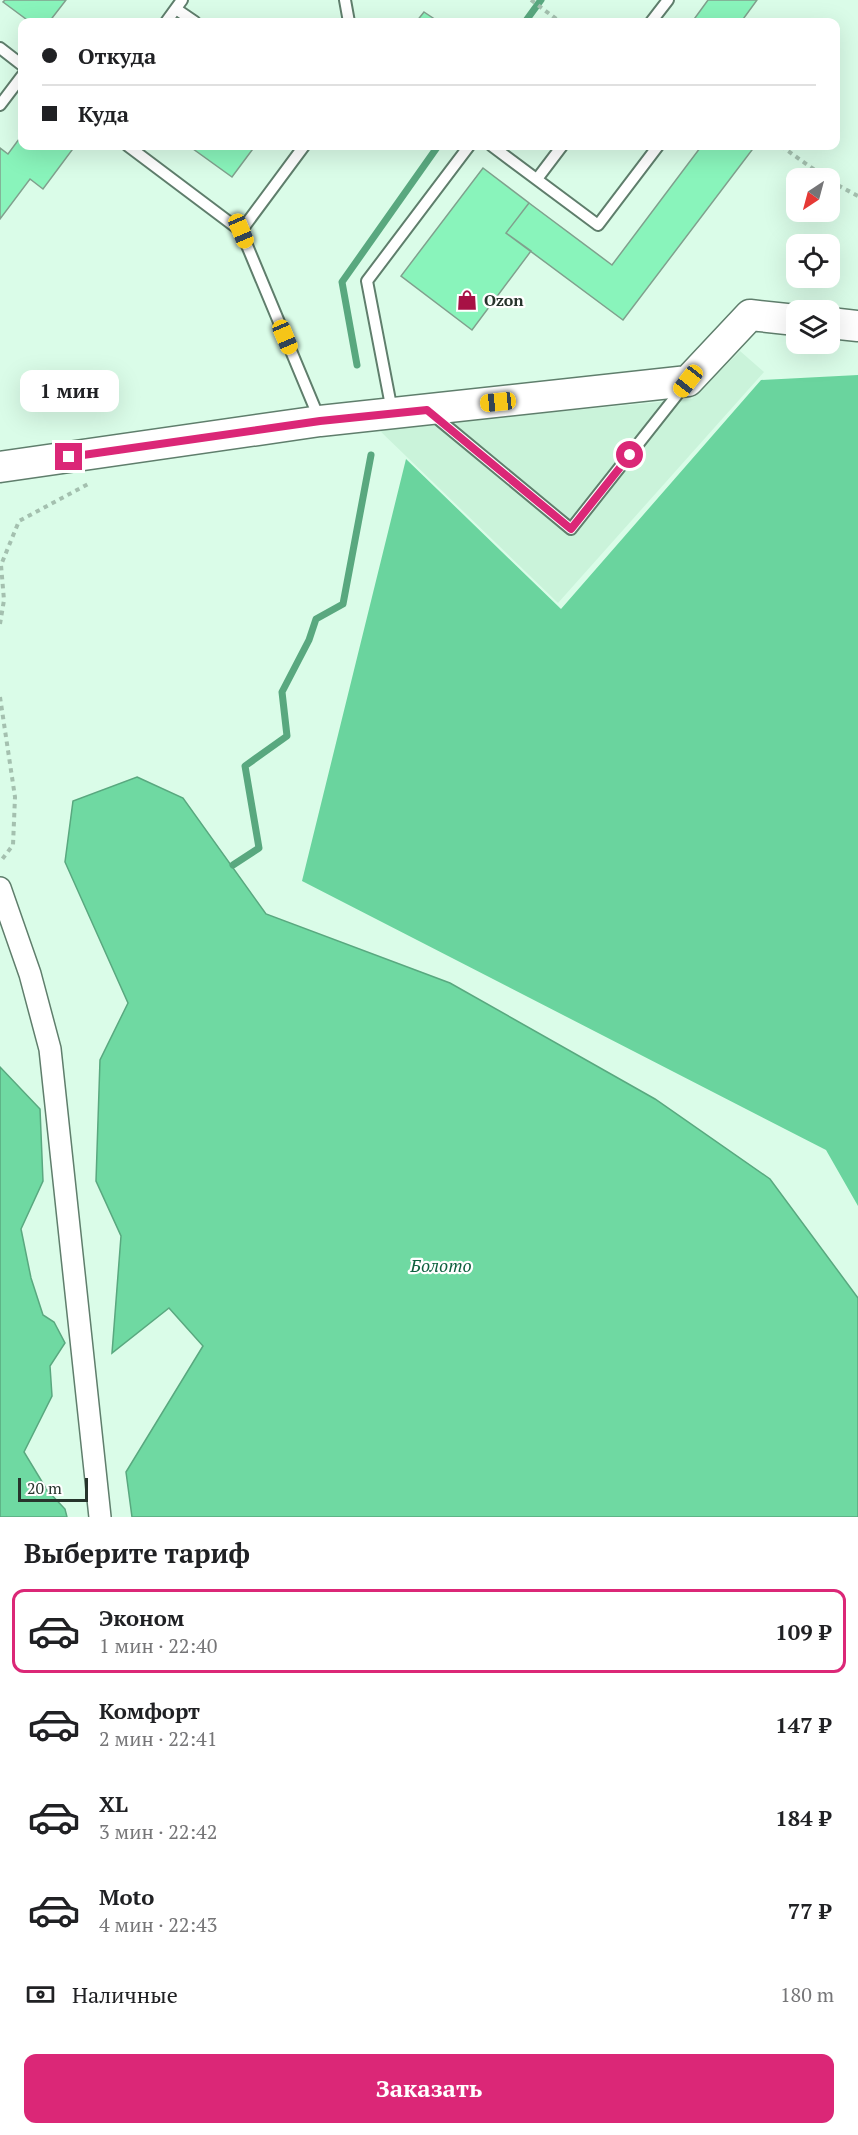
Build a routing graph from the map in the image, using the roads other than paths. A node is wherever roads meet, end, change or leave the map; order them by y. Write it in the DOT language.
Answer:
graph roads {
  1 [pos="345,0"];
  2 [pos="668,0"];
  3 [pos="179,4"];
  4 [pos="169,18"];
  5 [pos="191,18"];
  6 [pos="348,18"];
  7 [pos="654,18"];
  8 [pos="0,48"];
  9 [pos="18,62"];
  10 [pos="18,81"];
  11 [pos="0,105"];
  12 [pos="133,150"];
  13 [pos="301,150"];
  14 [pos="467,150"];
  15 [pos="497,150"];
  16 [pos="559,150"];
  17 [pos="655,150"];
  18 [pos="537,179"];
  19 [pos="241,231"];
  20 [pos="786,319"];
  21 [pos="840,324"];
  22 [pos="858,326"];
  23 [pos="688,381"];
  24 [pos="427,410"];
  25 [pos="393,414"];
  26 [pos="320,421"];
  27 [pos="0,467"];
  28 [pos="0,888"];
  29 [pos="100,1517"];
  1 -- 6 [label="lane"];
  2 -- 7 [label="lane"];
  3 -- 4 [label="lane"];
  3 -- 5 [label="lane"];
  8 -- 9 [label="lane"];
  10 -- 11 [label="lane"];
  12 -- 19 [label="lane"];
  13 -- 19 [label="lane"];
  14 -- 25 [label="lane"];
  15 -- 18 [label="lane"];
  16 -- 18 [label="lane"];
  17 -- 18 [label="lane"];
  19 -- 26 [label="lane"];
  20 -- 23 [label="street"];
  21 -- 22 [label="street"];
  23 -- 24 [label="street"];
  23 -- 24 [label="lane"];
  24 -- 25 [label="street"];
  25 -- 26 [label="street"];
  26 -- 27 [label="street"];
  28 -- 29 [label="street"];
}
